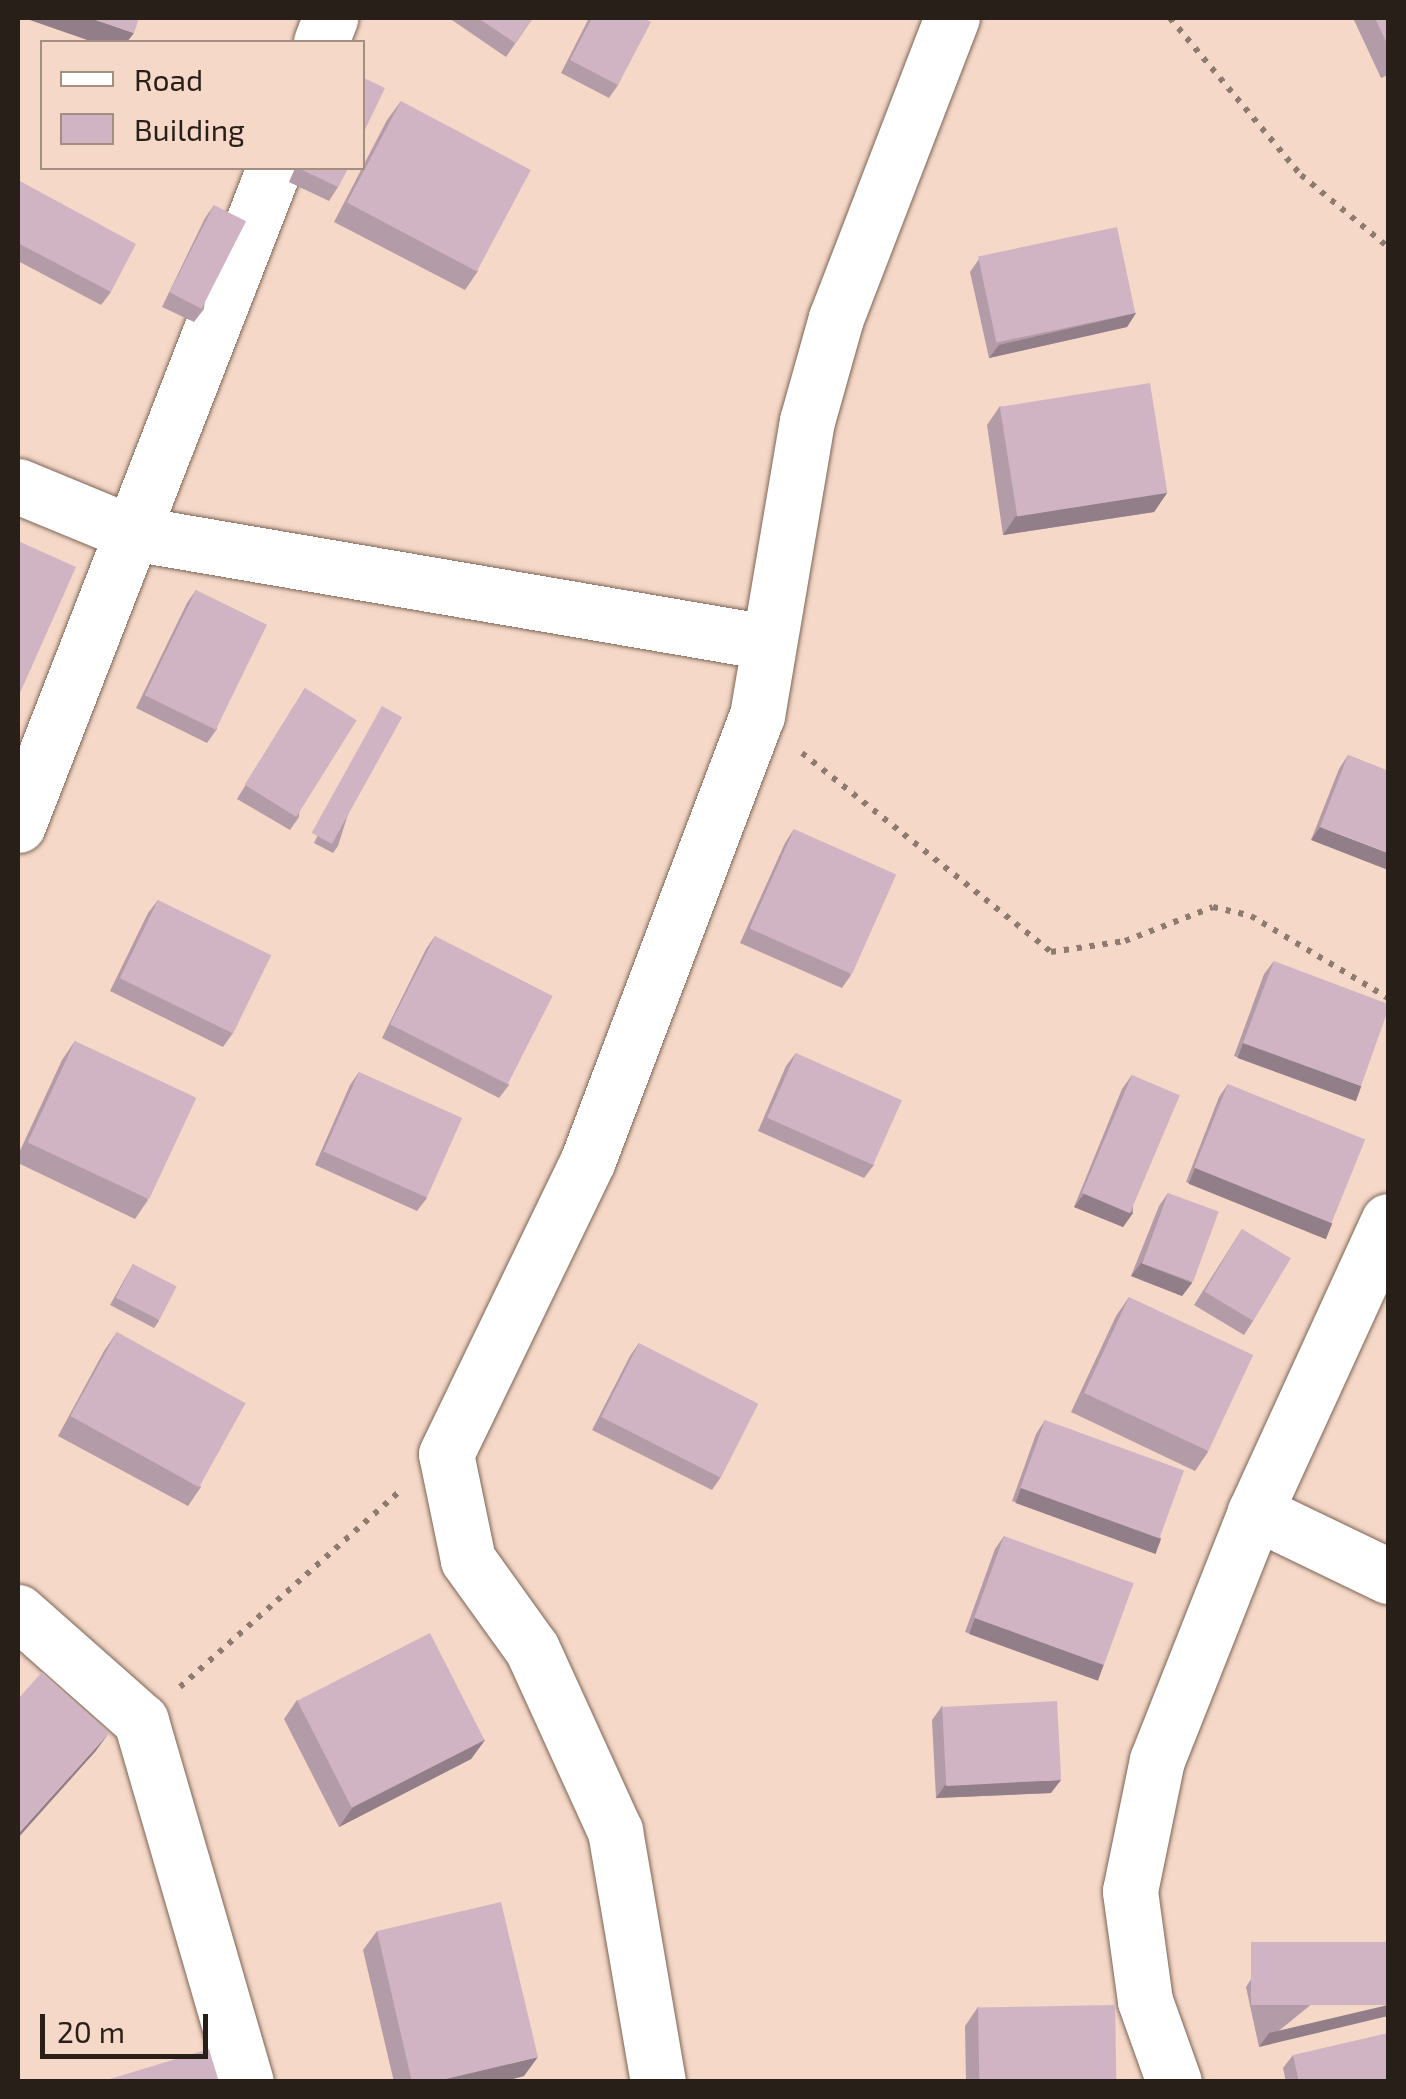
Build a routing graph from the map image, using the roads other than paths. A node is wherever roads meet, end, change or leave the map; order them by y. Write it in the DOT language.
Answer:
graph roads {
  1 [pos="952,18"];
  2 [pos="273,170"];
  3 [pos="18,486"];
  4 [pos="132,533"];
  5 [pos="767,642"];
  6 [pos="18,825"];
  7 [pos="1388,1221"];
  8 [pos="1256,1512"];
  9 [pos="1388,1576"];
  10 [pos="18,1612"];
  11 [pos="246,2082"];
  12 [pos="658,2082"];
  13 [pos="1174,2082"];
  1 -- 5 [label="street"];
  2 -- 4 [label="street"];
  3 -- 4 [label="street"];
  4 -- 5 [label="street"];
  4 -- 6 [label="street"];
  5 -- 12 [label="street"];
  7 -- 8 [label="street"];
  8 -- 9 [label="street"];
  8 -- 13 [label="street"];
  10 -- 11 [label="street"];
}
